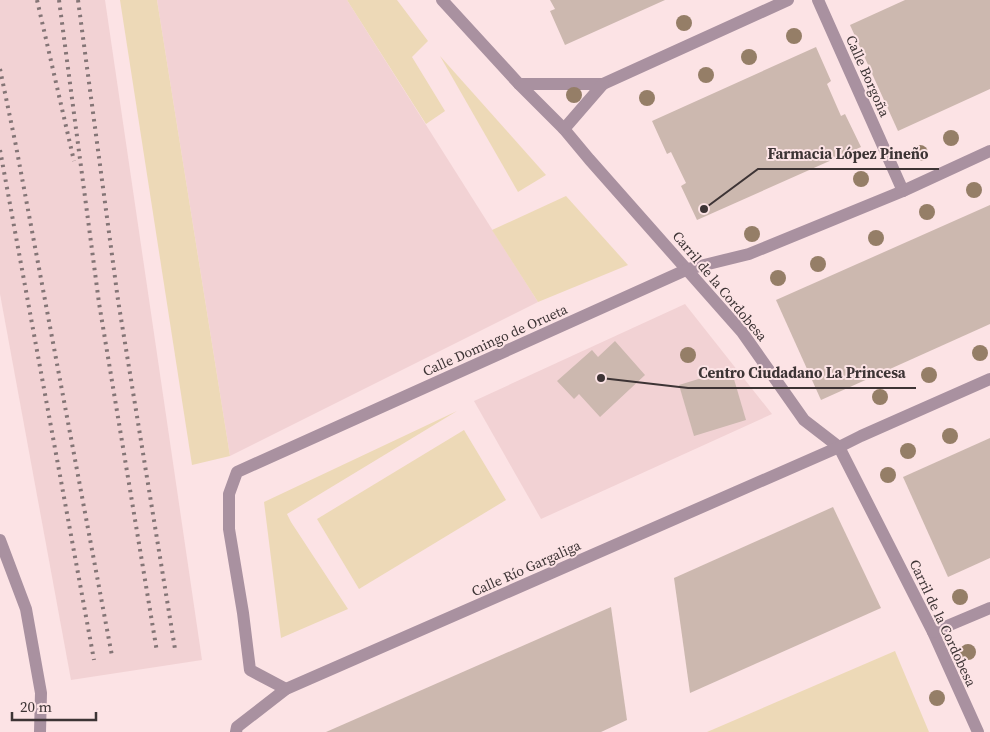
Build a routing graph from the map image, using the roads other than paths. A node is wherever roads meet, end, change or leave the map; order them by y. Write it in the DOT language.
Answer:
graph roads {
  1 [pos="442,0"];
  2 [pos="788,0"];
  3 [pos="818,0"];
  4 [pos="519,84"];
  5 [pos="603,84"];
  6 [pos="564,129"];
  7 [pos="990,151"];
  8 [pos="902,190"];
  9 [pos="688,269"];
  10 [pos="990,379"];
  11 [pos="840,447"];
  12 [pos="0,540"];
  13 [pos="990,608"];
  14 [pos="933,632"];
  15 [pos="286,689"];
  16 [pos="40,732"];
  17 [pos="236,732"];
  18 [pos="978,732"];
  1 -- 4 [label="street, Carril de la Cordobesa"];
  2 -- 5 [label="street"];
  3 -- 8 [label="street, Calle Borgoña"];
  4 -- 5 [label="street"];
  4 -- 6 [label="street, Carril de la Cordobesa"];
  5 -- 6 [label="street"];
  6 -- 9 [label="street, Carril de la Cordobesa"];
  7 -- 8 [label="street, Calle Domingo de Orueta"];
  8 -- 9 [label="street, Calle Domingo de Orueta"];
  9 -- 11 [label="street, Carril de la Cordobesa"];
  9 -- 15 [label="street, Calle Domingo de Orueta"];
  10 -- 11 [label="street, Calle Río Gargaliga"];
  11 -- 14 [label="street, Carril de la Cordobesa"];
  11 -- 15 [label="street, Calle Río Gargaliga"];
  12 -- 16 [label="street"];
  13 -- 14 [label="street"];
  14 -- 18 [label="street, Carril de la Cordobesa"];
  15 -- 17 [label="street, Calle Río Gargaliga"];
}
